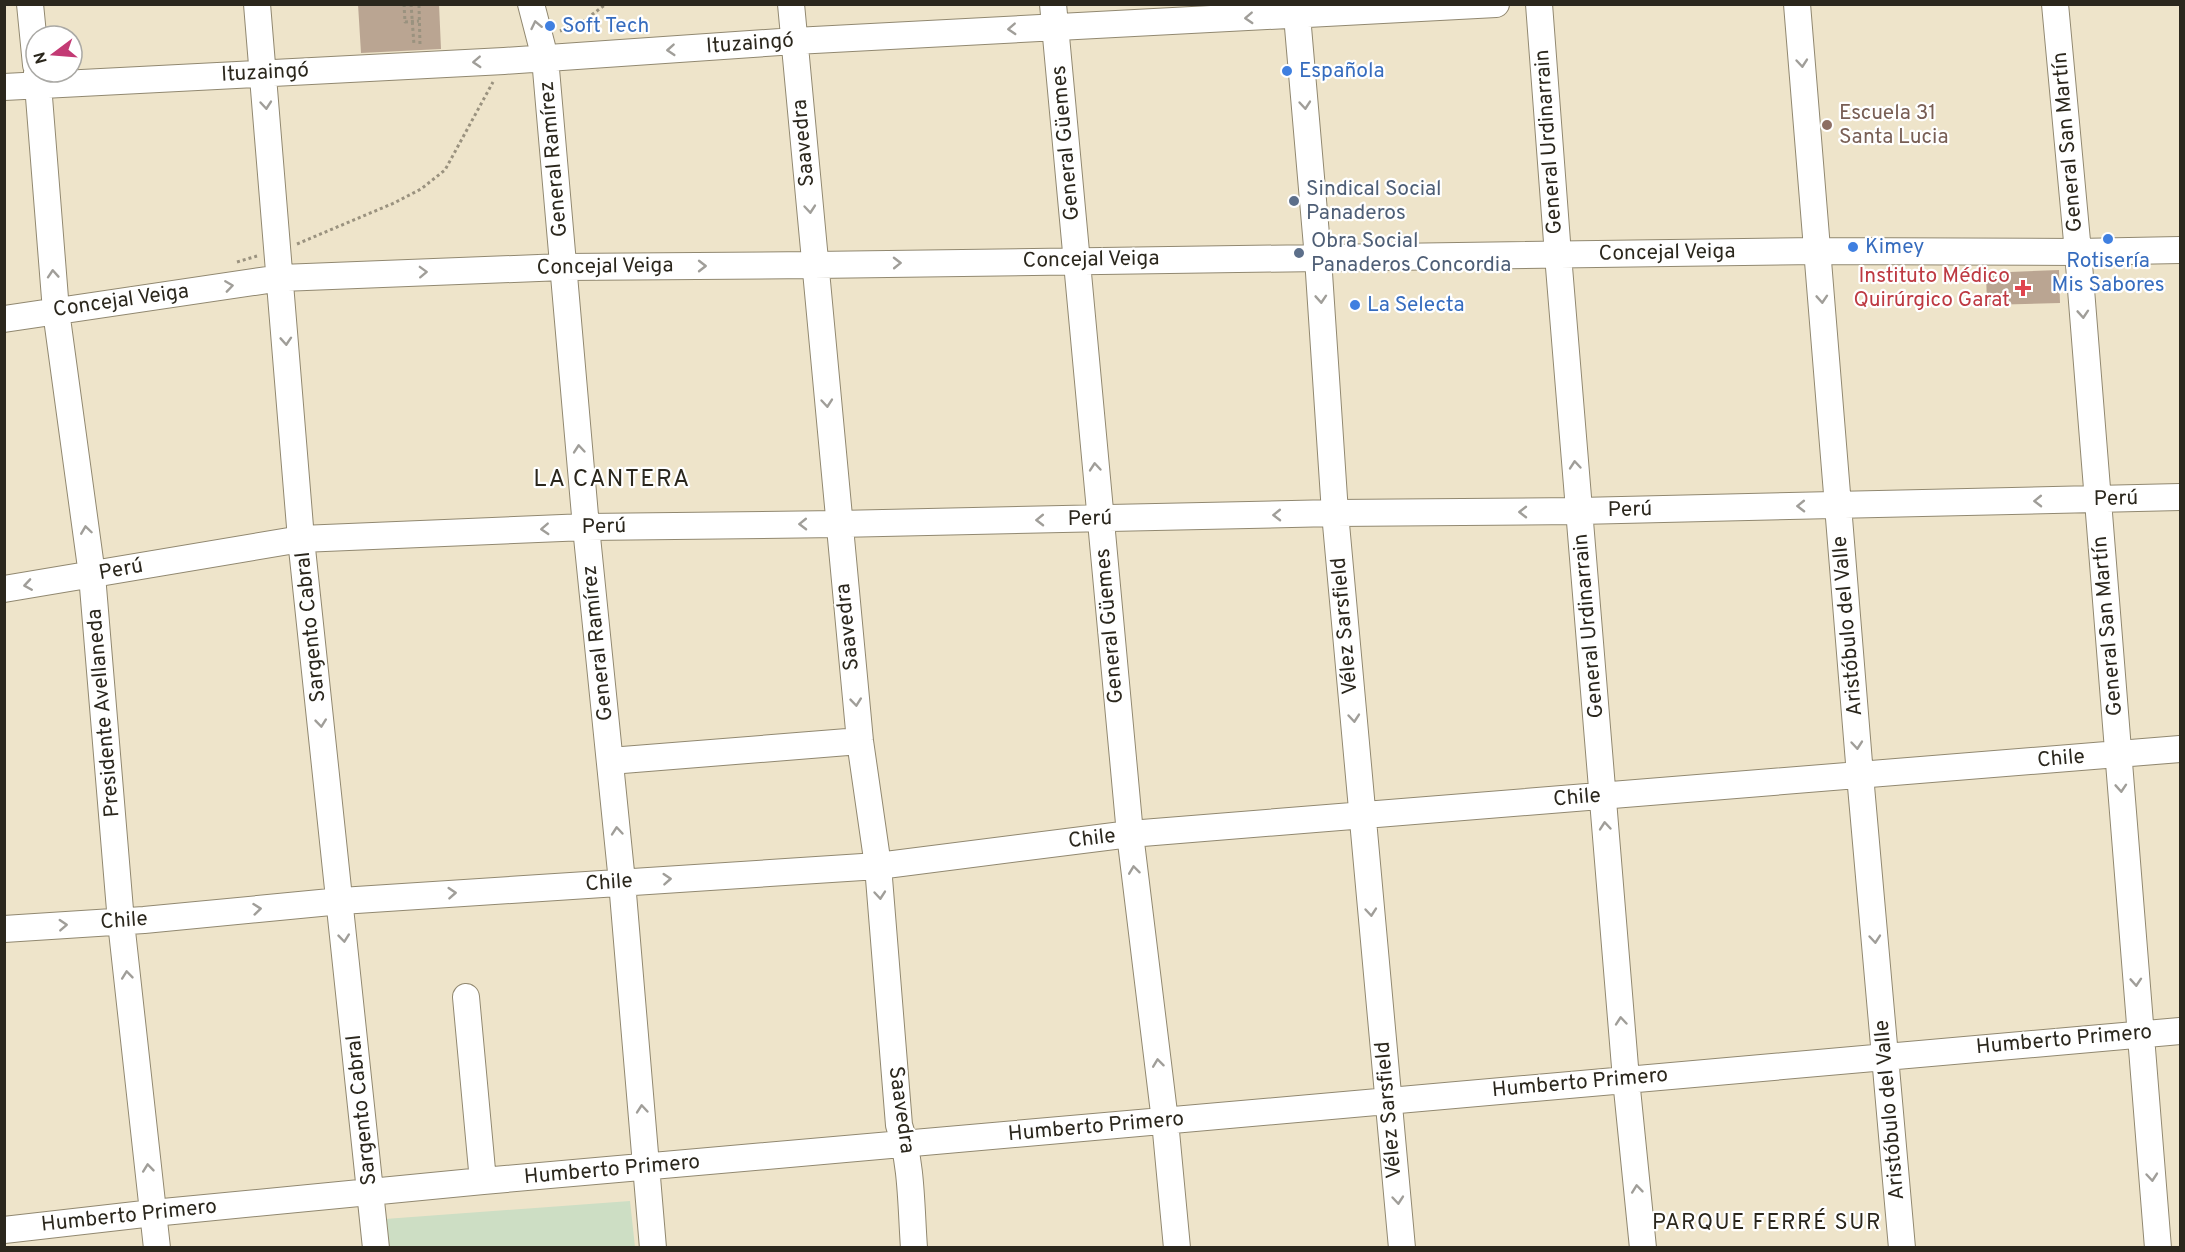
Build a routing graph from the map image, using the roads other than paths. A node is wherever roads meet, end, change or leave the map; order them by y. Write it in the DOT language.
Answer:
graph roads {
  1 [pos="30,4"];
  2 [pos="257,4"];
  3 [pos="531,4"];
  4 [pos="791,4"];
  5 [pos="1496,4"];
  6 [pos="1539,4"];
  7 [pos="1797,4"];
  8 [pos="2055,4"];
  9 [pos="1296,10"];
  10 [pos="1054,16"];
  11 [pos="32,24"];
  12 [pos="795,41"];
  13 [pos="542,48"];
  14 [pos="84,74"];
  15 [pos="264,74"];
  16 [pos="24,79"];
  17 [pos="38,84"];
  18 [pos="4,87"];
  19 [pos="2181,250"];
  20 [pos="1818,251"];
  21 [pos="2078,252"];
  22 [pos="1558,255"];
  23 [pos="1318,258"];
  24 [pos="1076,260"];
  25 [pos="814,265"];
  26 [pos="563,267"];
  27 [pos="281,278"];
  28 [pos="56,311"];
  29 [pos="4,319"];
  30 [pos="2181,497"];
  31 [pos="2097,500"];
  32 [pos="1838,506"];
  33 [pos="1579,512"];
  34 [pos="1335,513"];
  35 [pos="1100,519"];
  36 [pos="838,524"];
  37 [pos="586,527"];
  38 [pos="301,539"];
  39 [pos="92,575"];
  40 [pos="4,589"];
  41 [pos="860,741"];
  42 [pos="2181,749"];
  43 [pos="2118,754"];
  44 [pos="610,761"];
  45 [pos="1860,775"];
  46 [pos="1603,796"];
  47 [pos="1363,815"];
  48 [pos="1130,834"];
  49 [pos="878,866"];
  50 [pos="622,882"];
  51 [pos="341,901"];
  52 [pos="121,922"];
  53 [pos="4,929"];
  54 [pos="466,997"];
  55 [pos="2181,1031"];
  56 [pos="2140,1033"];
  57 [pos="1885,1056"];
  58 [pos="1626,1079"];
  59 [pos="1388,1100"];
  60 [pos="1165,1121"];
  61 [pos="905,1143"];
  62 [pos="647,1167"];
  63 [pos="483,1181"];
  64 [pos="370,1192"];
  65 [pos="153,1213"];
  66 [pos="7,1229"];
  67 [pos="157,1248"];
  68 [pos="376,1248"];
  69 [pos="653,1248"];
  70 [pos="914,1248"];
  71 [pos="1177,1248"];
  72 [pos="1402,1248"];
  73 [pos="1643,1248"];
  74 [pos="1902,1248"];
  75 [pos="2158,1248"];
  1 -- 11 [label="street, Presidente Avellaneda"];
  2 -- 15 [label="street, Sargento Cabral"];
  13 -- 3 [label="street, General Ramírez, one-way"];
  4 -- 12 [label="street, Saavedra"];
  5 -- 9 [label="street, Ituzaingó"];
  6 -- 22 [label="street, General Urdinarrain"];
  7 -- 20 [label="street, Aristóbulo del Valle, one-way"];
  8 -- 21 [label="street, General San Martín"];
  9 -- 10 [label="street, Ituzaingó, one-way"];
  9 -- 23 [label="street, Vélez Sarsfield, one-way"];
  10 -- 12 [label="street, Ituzaingó, one-way"];
  10 -- 24 [label="street, General Güemes"];
  12 -- 13 [label="street, Ituzaingó, one-way"];
  12 -- 25 [label="street, Saavedra, one-way"];
  13 -- 15 [label="street, Ituzaingó, one-way"];
  13 -- 26 [label="street, General Ramírez"];
  14 -- 15 [label="street, Ituzaingó"];
  15 -- 27 [label="street, Sargento Cabral, one-way"];
  16 -- 18 [label="street, Ituzaingó"];
  28 -- 17 [label="street, Presidente Avellaneda, one-way"];
  19 -- 21 [label="street, Concejal Veiga"];
  20 -- 21 [label="street, Concejal Veiga"];
  20 -- 22 [label="street, Concejal Veiga"];
  20 -- 32 [label="street, Aristóbulo del Valle, one-way"];
  21 -- 31 [label="street, General San Martín, one-way"];
  22 -- 23 [label="street, Concejal Veiga"];
  33 -- 22 [label="street, General Urdinarrain, one-way"];
  23 -- 24 [label="street, Concejal Veiga"];
  23 -- 34 [label="street, Vélez Sarsfield, one-way"];
  25 -- 24 [label="street, Concejal Veiga, one-way"];
  35 -- 24 [label="street, General Güemes, one-way"];
  26 -- 25 [label="street, Concejal Veiga, one-way"];
  25 -- 36 [label="street, Saavedra, one-way"];
  27 -- 26 [label="street, Concejal Veiga, one-way"];
  37 -- 26 [label="street, General Ramírez, one-way"];
  28 -- 27 [label="street, Concejal Veiga, one-way"];
  27 -- 38 [label="street, Sargento Cabral, one-way"];
  28 -- 29 [label="street, Concejal Veiga"];
  39 -- 28 [label="street, Presidente Avellaneda, one-way"];
  30 -- 31 [label="street, Perú"];
  31 -- 32 [label="street, Perú, one-way"];
  31 -- 43 [label="street, General San Martín"];
  32 -- 33 [label="street, Perú, one-way"];
  32 -- 45 [label="street, Aristóbulo del Valle, one-way"];
  33 -- 34 [label="street, Perú, one-way"];
  33 -- 46 [label="street, General Urdinarrain"];
  34 -- 35 [label="street, Perú, one-way"];
  34 -- 47 [label="street, Vélez Sarsfield, one-way"];
  35 -- 36 [label="street, Perú, one-way"];
  35 -- 48 [label="street, General Güemes"];
  36 -- 37 [label="street, Perú, one-way"];
  36 -- 41 [label="street, Saavedra, one-way"];
  37 -- 38 [label="street, Perú, one-way"];
  37 -- 44 [label="street, General Ramírez"];
  38 -- 39 [label="street, Perú"];
  38 -- 51 [label="street, Sargento Cabral, one-way"];
  39 -- 40 [label="street, Perú, one-way"];
  39 -- 52 [label="street, Presidente Avellaneda"];
  41 -- 44 [label="street"];
  41 -- 49 [label="street, Saavedra"];
  42 -- 43 [label="street, Chile"];
  43 -- 45 [label="street, Chile"];
  43 -- 56 [label="street, General San Martín, one-way"];
  50 -- 44 [label="street, General Ramírez, one-way"];
  45 -- 46 [label="street, Chile"];
  45 -- 57 [label="street, Aristóbulo del Valle, one-way"];
  46 -- 47 [label="street, Chile"];
  58 -- 46 [label="street, General Urdinarrain, one-way"];
  47 -- 48 [label="street, Chile"];
  47 -- 59 [label="street, Vélez Sarsfield, one-way"];
  48 -- 49 [label="street, Chile"];
  60 -- 48 [label="street, General Güemes, one-way"];
  50 -- 49 [label="street, Chile, one-way"];
  49 -- 61 [label="street, Saavedra, one-way"];
  51 -- 50 [label="street, Chile, one-way"];
  62 -- 50 [label="street, General Ramírez, one-way"];
  52 -- 51 [label="street, Chile, one-way"];
  51 -- 64 [label="street, Sargento Cabral, one-way"];
  53 -- 52 [label="street, Chile, one-way"];
  65 -- 52 [label="street, Presidente Avellaneda, one-way"];
  54 -- 63 [label="street"];
  55 -- 56 [label="street, Humberto Primero"];
  56 -- 57 [label="street, Humberto Primero"];
  56 -- 75 [label="street, General San Martín, one-way"];
  57 -- 58 [label="street, Humberto Primero"];
  57 -- 74 [label="street, Aristóbulo del Valle"];
  58 -- 59 [label="street, Humberto Primero"];
  73 -- 58 [label="street, General Urdinarrain, one-way"];
  59 -- 60 [label="street, Humberto Primero"];
  59 -- 72 [label="street, Vélez Sarsfield, one-way"];
  60 -- 61 [label="street, Humberto Primero"];
  60 -- 71 [label="street, General Güemes"];
  61 -- 62 [label="street, Humberto Primero"];
  61 -- 70 [label="street, Saavedra"];
  62 -- 63 [label="street, Humberto Primero"];
  62 -- 69 [label="street, General Ramírez"];
  63 -- 64 [label="street, Humberto Primero"];
  64 -- 65 [label="street, Humberto Primero"];
  64 -- 68 [label="street, Sargento Cabral"];
  65 -- 66 [label="street, Humberto Primero"];
  65 -- 67 [label="street, Presidente Avellaneda"];
}
